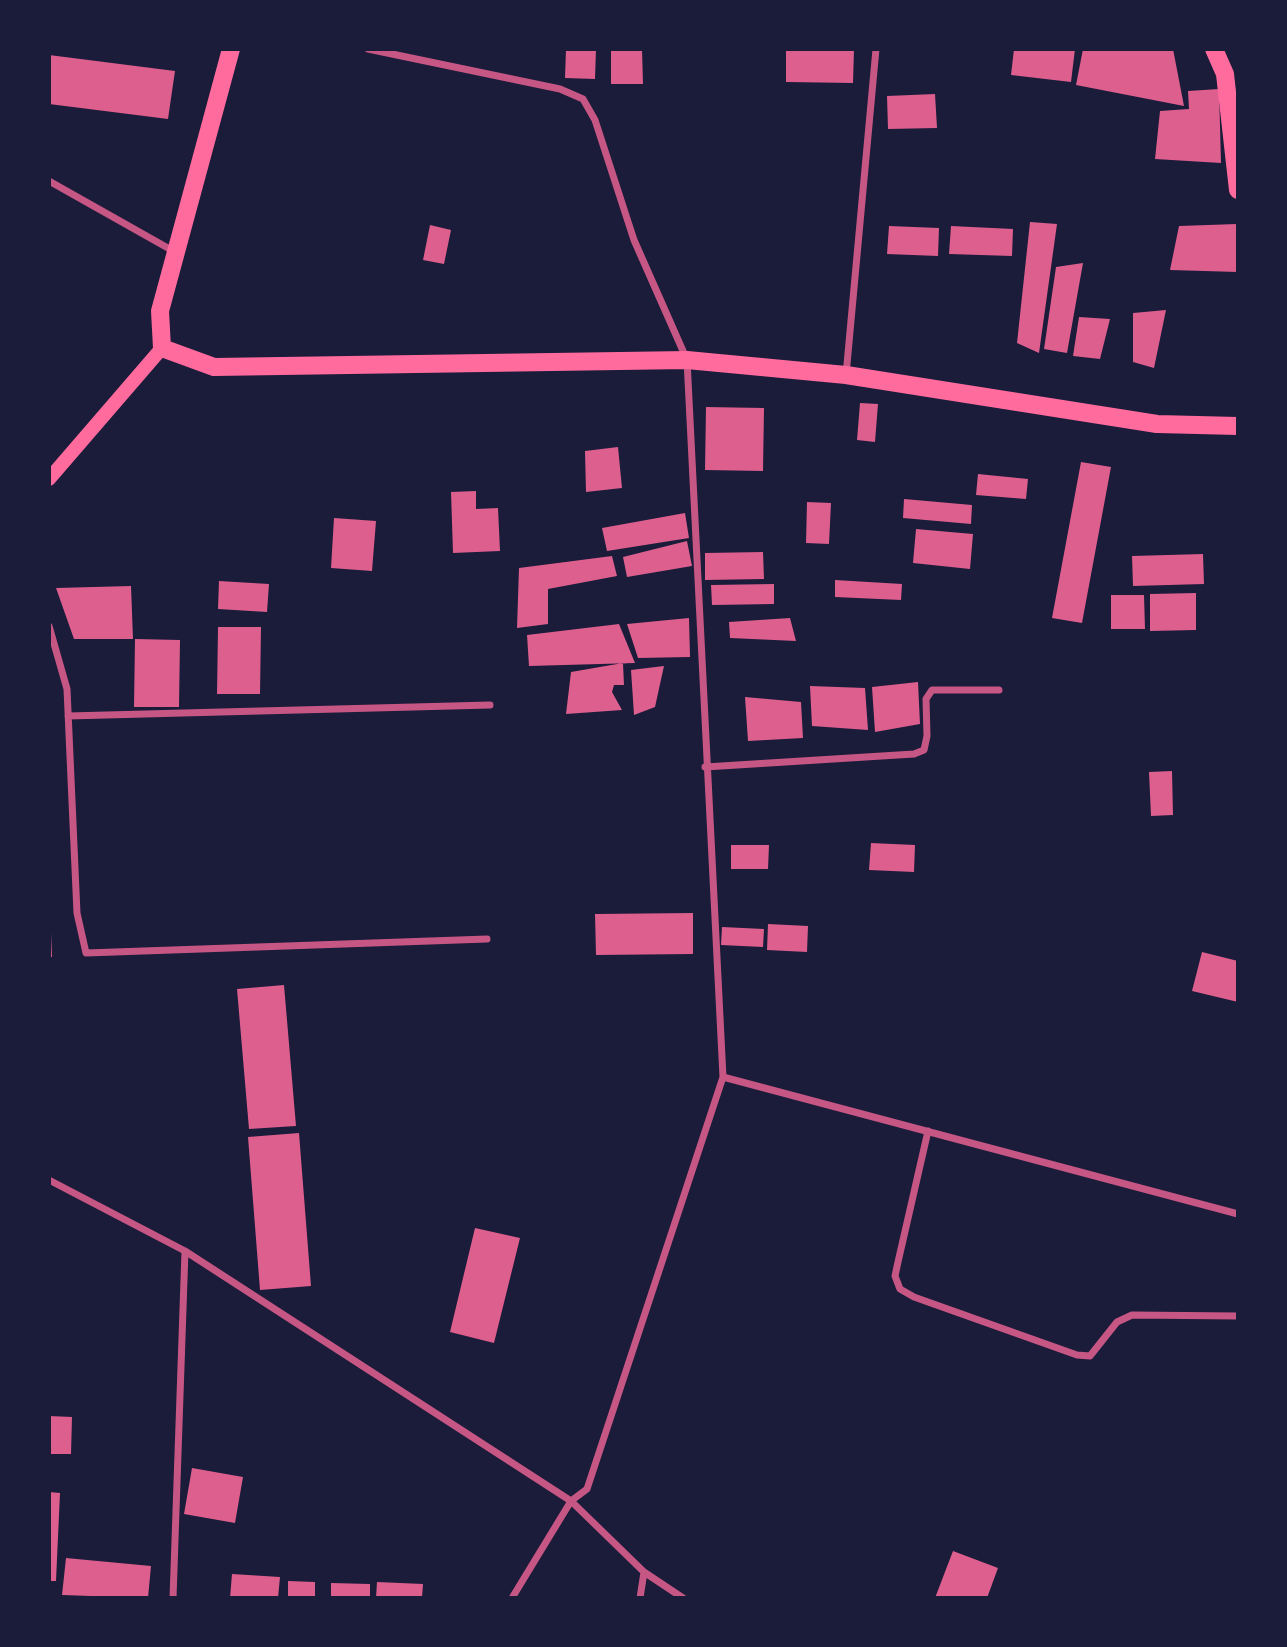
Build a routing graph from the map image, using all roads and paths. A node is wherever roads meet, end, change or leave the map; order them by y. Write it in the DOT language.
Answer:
graph roads {
  1 [pos="231,49"];
  2 [pos="368,49"];
  3 [pos="876,49"];
  4 [pos="1214,49"];
  5 [pos="49,181"];
  6 [pos="1238,190"];
  7 [pos="176,252"];
  8 [pos="162,348"];
  9 [pos="687,360"];
  10 [pos="846,375"];
  11 [pos="1238,426"];
  12 [pos="49,479"];
  13 [pos="49,626"];
  14 [pos="999,690"];
  15 [pos="489,705"];
  16 [pos="68,716"];
  17 [pos="705,767"];
  18 [pos="487,939"];
  19 [pos="723,1077"];
  20 [pos="928,1131"];
  21 [pos="49,1180"];
  22 [pos="1238,1214"];
  23 [pos="185,1251"];
  24 [pos="1238,1316"];
  25 [pos="571,1501"];
  26 [pos="644,1572"];
  27 [pos="173,1598"];
  28 [pos="512,1598"];
  29 [pos="640,1598"];
  30 [pos="683,1598"];
  1 -- 7 [label="main road"];
  2 -- 9 [label="street"];
  3 -- 10 [label="street"];
  4 -- 6 [label="main road"];
  5 -- 7 [label="street"];
  7 -- 8 [label="main road"];
  8 -- 9 [label="main road"];
  8 -- 12 [label="main road"];
  9 -- 10 [label="main road"];
  9 -- 17 [label="street"];
  10 -- 11 [label="main road"];
  13 -- 16 [label="street"];
  14 -- 17 [label="street"];
  15 -- 16 [label="street"];
  16 -- 18 [label="street"];
  17 -- 19 [label="street"];
  19 -- 20 [label="street"];
  19 -- 25 [label="street"];
  20 -- 22 [label="street"];
  20 -- 24 [label="street"];
  21 -- 23 [label="street"];
  23 -- 25 [label="street"];
  23 -- 27 [label="street"];
  25 -- 26 [label="street"];
  25 -- 28 [label="street"];
  26 -- 29 [label="street"];
  26 -- 30 [label="street"];
}
